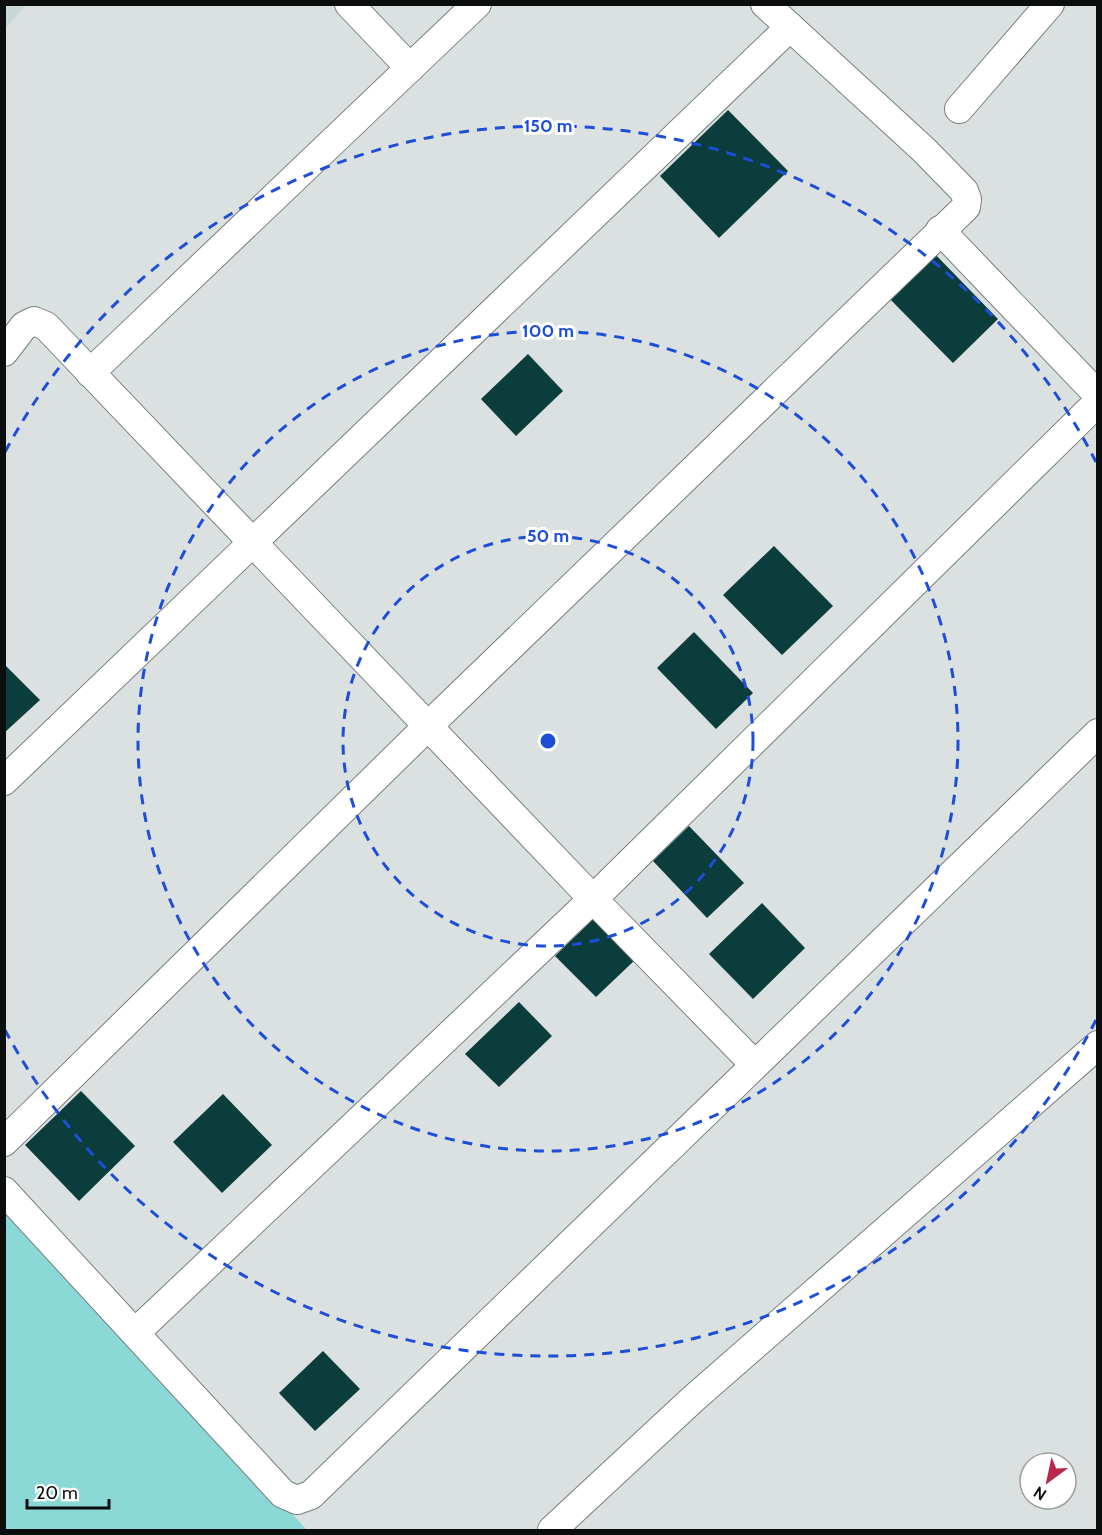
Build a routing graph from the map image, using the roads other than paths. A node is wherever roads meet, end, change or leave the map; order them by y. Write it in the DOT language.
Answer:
graph roads {
  1 [pos="349,4"];
  2 [pos="477,4"];
  3 [pos="765,4"];
  4 [pos="1050,4"];
  5 [pos="790,27"];
  6 [pos="410,68"];
  7 [pos="959,109"];
  8 [pos="940,230"];
  9 [pos="4,352"];
  10 [pos="90,373"];
  11 [pos="1098,395"];
  12 [pos="1098,402"];
  13 [pos="251,543"];
  14 [pos="428,726"];
  15 [pos="1098,732"];
  16 [pos="4,781"];
  17 [pos="593,899"];
  18 [pos="1095,1051"];
  19 [pos="754,1064"];
  20 [pos="4,1142"];
  21 [pos="4,1191"];
  22 [pos="136,1332"];
  23 [pos="552,1530"];
  1 -- 6 [label="street"];
  2 -- 6 [label="street"];
  3 -- 5 [label="street"];
  4 -- 7 [label="street"];
  5 -- 8 [label="street"];
  5 -- 13 [label="street"];
  6 -- 10 [label="street"];
  8 -- 11 [label="street"];
  8 -- 14 [label="street"];
  9 -- 10 [label="street"];
  10 -- 13 [label="street"];
  12 -- 17 [label="street"];
  13 -- 14 [label="street"];
  13 -- 16 [label="street"];
  14 -- 17 [label="street"];
  14 -- 20 [label="street"];
  15 -- 19 [label="street"];
  17 -- 19 [label="street"];
  17 -- 22 [label="street"];
  18 -- 23 [label="street"];
  19 -- 22 [label="street"];
  21 -- 22 [label="street"];
}
